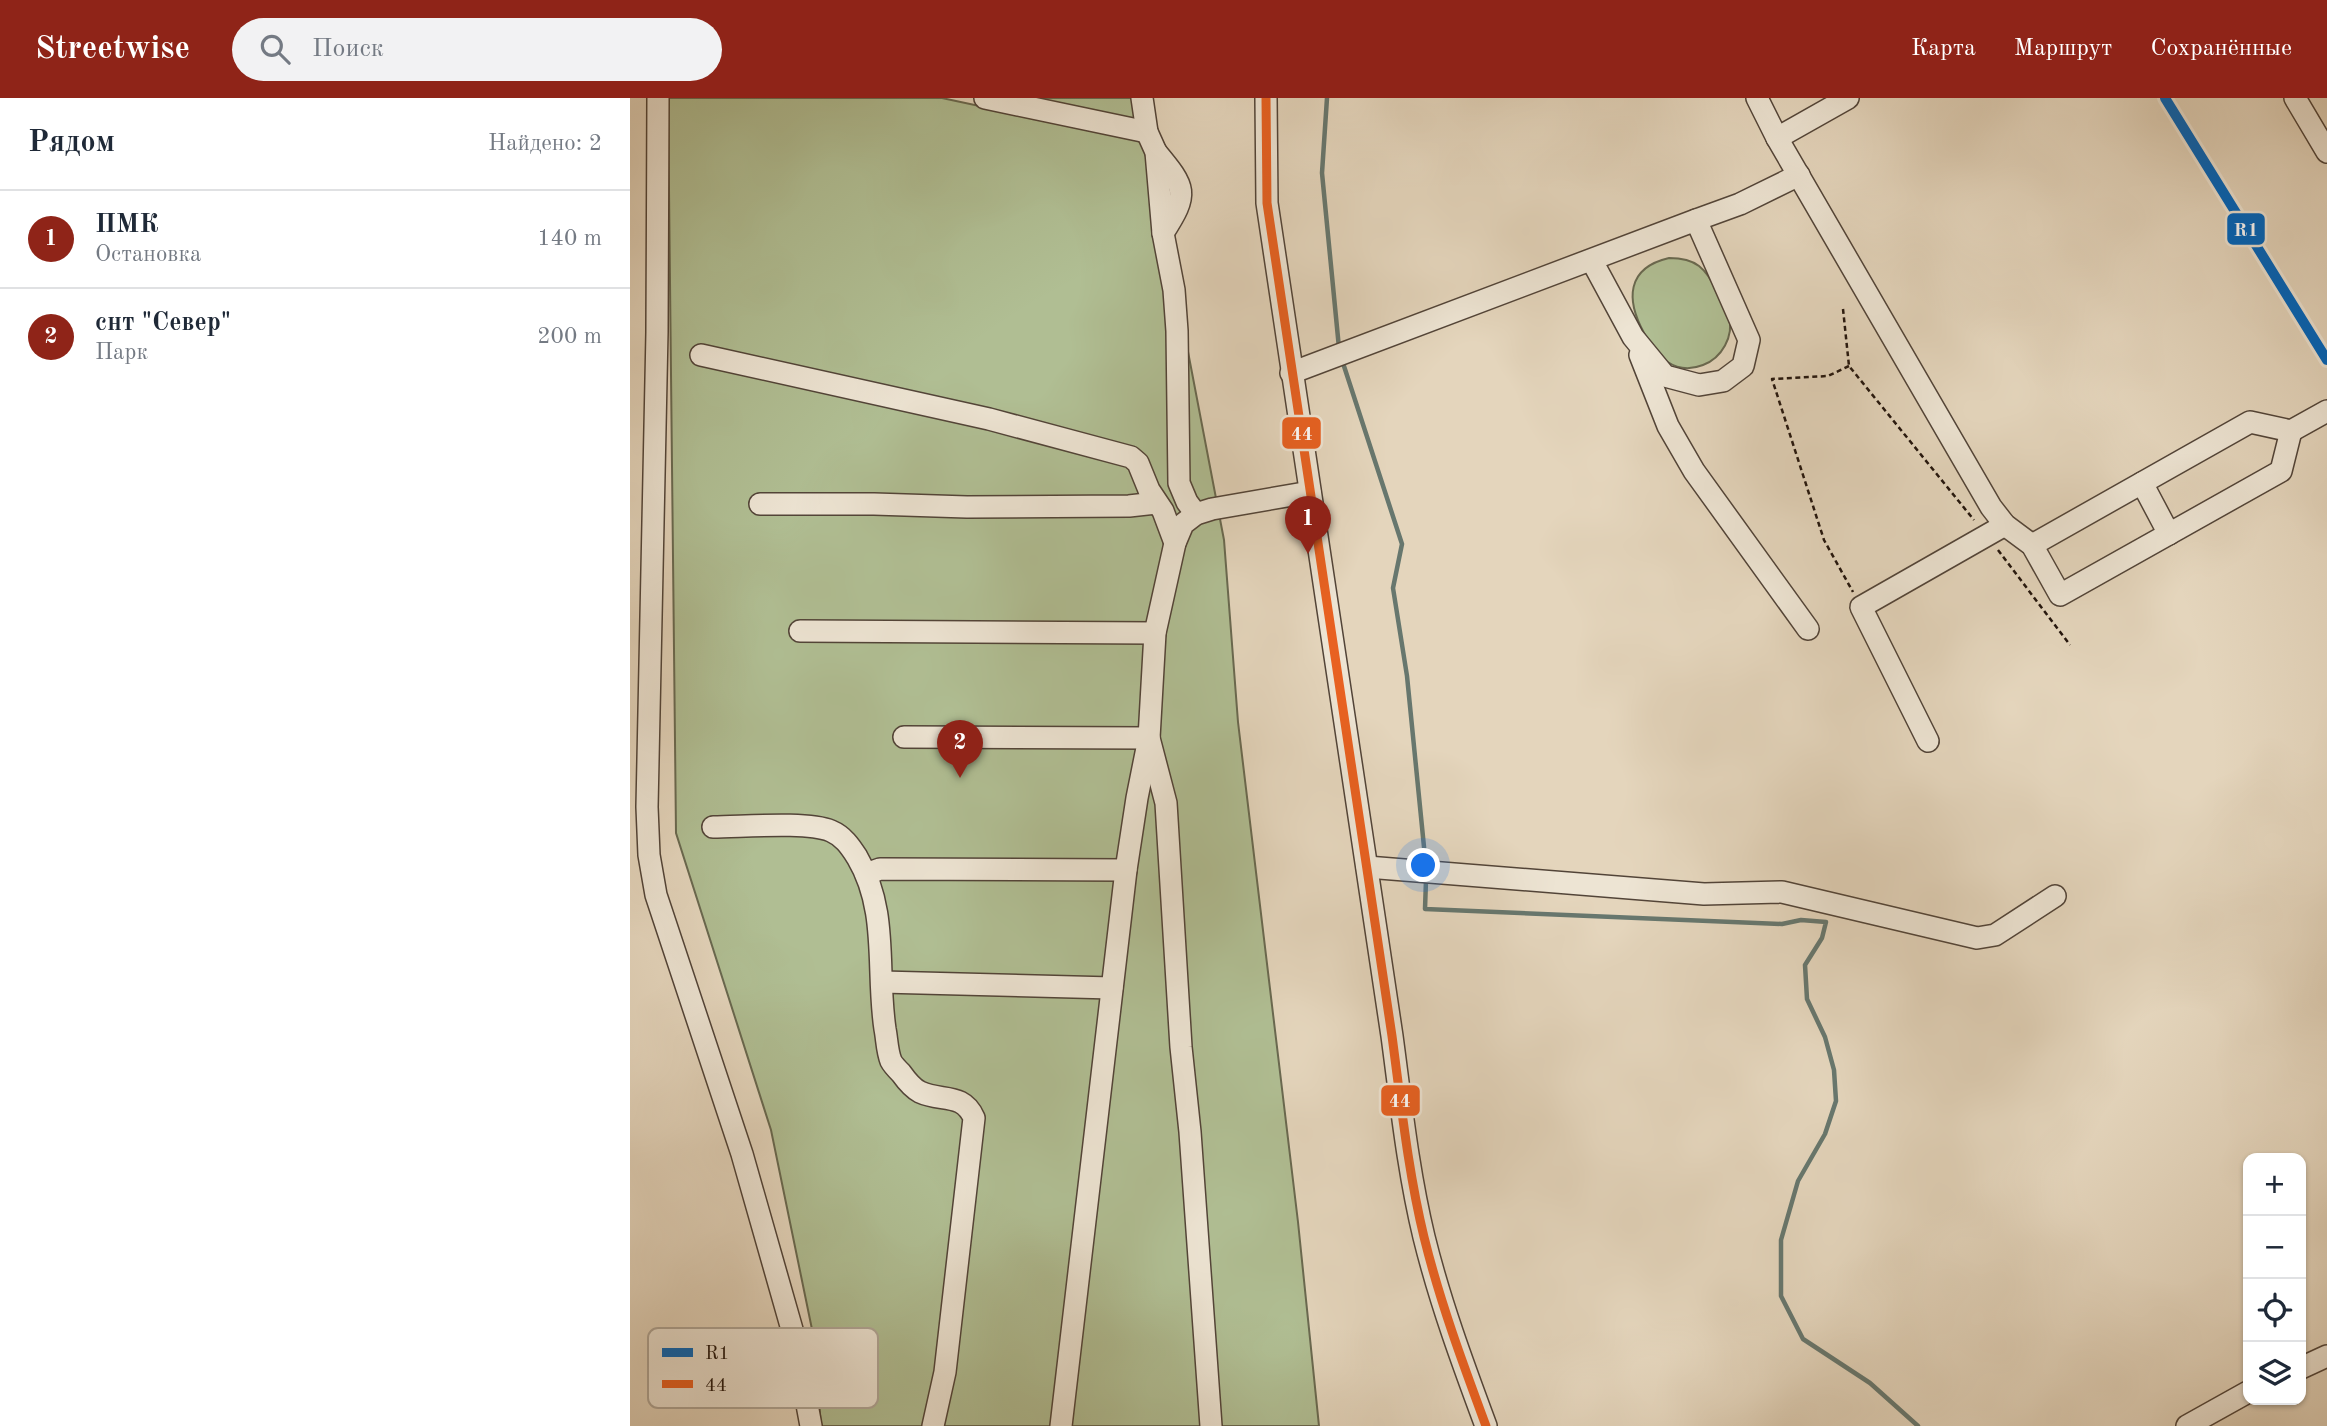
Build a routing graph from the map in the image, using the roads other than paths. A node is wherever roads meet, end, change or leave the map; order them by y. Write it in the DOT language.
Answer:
graph roads {
  1 [pos="658,98"];
  2 [pos="985,98"];
  3 [pos="1142,98"];
  4 [pos="1266,98"];
  5 [pos="1757,98"];
  6 [pos="1848,98"];
  7 [pos="2295,98"];
  8 [pos="1048,105"];
  9 [pos="1147,132"];
  10 [pos="1777,138"];
  11 [pos="2327,152"];
  12 [pos="1799,175"];
  13 [pos="1696,220"];
  14 [pos="1592,261"];
  15 [pos="1633,337"];
  16 [pos="701,355"];
  17 [pos="1291,373"];
  18 [pos="2327,411"];
  19 [pos="2291,431"];
  20 [pos="2142,483"];
  21 [pos="1310,492"];
  22 [pos="1156,503"];
  23 [pos="760,504"];
  24 [pos="1196,514"];
  25 [pos="1996,530"];
  26 [pos="2169,534"];
  27 [pos="1175,542"];
  28 [pos="2032,545"];
  29 [pos="1808,629"];
  30 [pos="800,631"];
  31 [pos="1155,633"];
  32 [pos="904,737"];
  33 [pos="1149,737"];
  34 [pos="1928,741"];
  35 [pos="713,827"];
  36 [pos="1367,867"];
  37 [pos="1126,870"];
  38 [pos="866,874"];
  39 [pos="2054,896"];
  40 [pos="882,982"];
  41 [pos="1112,988"];
  42 [pos="792,1328"];
  43 [pos="2327,1356"];
  44 [pos="2306,1366"];
  45 [pos="2243,1395"];
  46 [pos="808,1408"];
  47 [pos="811,1426"];
  48 [pos="933,1426"];
  49 [pos="1060,1426"];
  50 [pos="1211,1426"];
  51 [pos="1486,1426"];
  52 [pos="2187,1426"];
  1 -- 42 [label="street"];
  2 -- 8 [label="street"];
  3 -- 9 [label="street"];
  4 -- 17 [label="street"];
  5 -- 10 [label="street"];
  6 -- 10 [label="street"];
  7 -- 11 [label="street"];
  8 -- 9 [label="street"];
  9 -- 24 [label="street"];
  10 -- 12 [label="street"];
  12 -- 13 [label="street"];
  12 -- 25 [label="street"];
  13 -- 14 [label="street"];
  13 -- 15 [label="street"];
  14 -- 15 [label="street"];
  14 -- 17 [label="street"];
  15 -- 29 [label="street"];
  16 -- 22 [label="street"];
  17 -- 21 [label="street"];
  18 -- 19 [label="street"];
  19 -- 20 [label="street"];
  19 -- 26 [label="street"];
  20 -- 26 [label="street"];
  20 -- 28 [label="street"];
  21 -- 24 [label="street"];
  21 -- 36 [label="street"];
  22 -- 23 [label="street"];
  22 -- 27 [label="street"];
  24 -- 27 [label="street"];
  25 -- 28 [label="street"];
  25 -- 34 [label="street"];
  26 -- 28 [label="street"];
  27 -- 31 [label="street"];
  30 -- 31 [label="street"];
  31 -- 33 [label="street"];
  32 -- 33 [label="street"];
  33 -- 37 [label="street"];
  33 -- 50 [label="street"];
  35 -- 38 [label="street"];
  36 -- 39 [label="street"];
  36 -- 51 [label="street"];
  37 -- 38 [label="street"];
  37 -- 41 [label="street"];
  38 -- 40 [label="street"];
  40 -- 41 [label="street"];
  40 -- 48 [label="street"];
  41 -- 49 [label="street"];
  43 -- 44 [label="street"];
  45 -- 52 [label="street"];
  46 -- 47 [label="street"];
}
